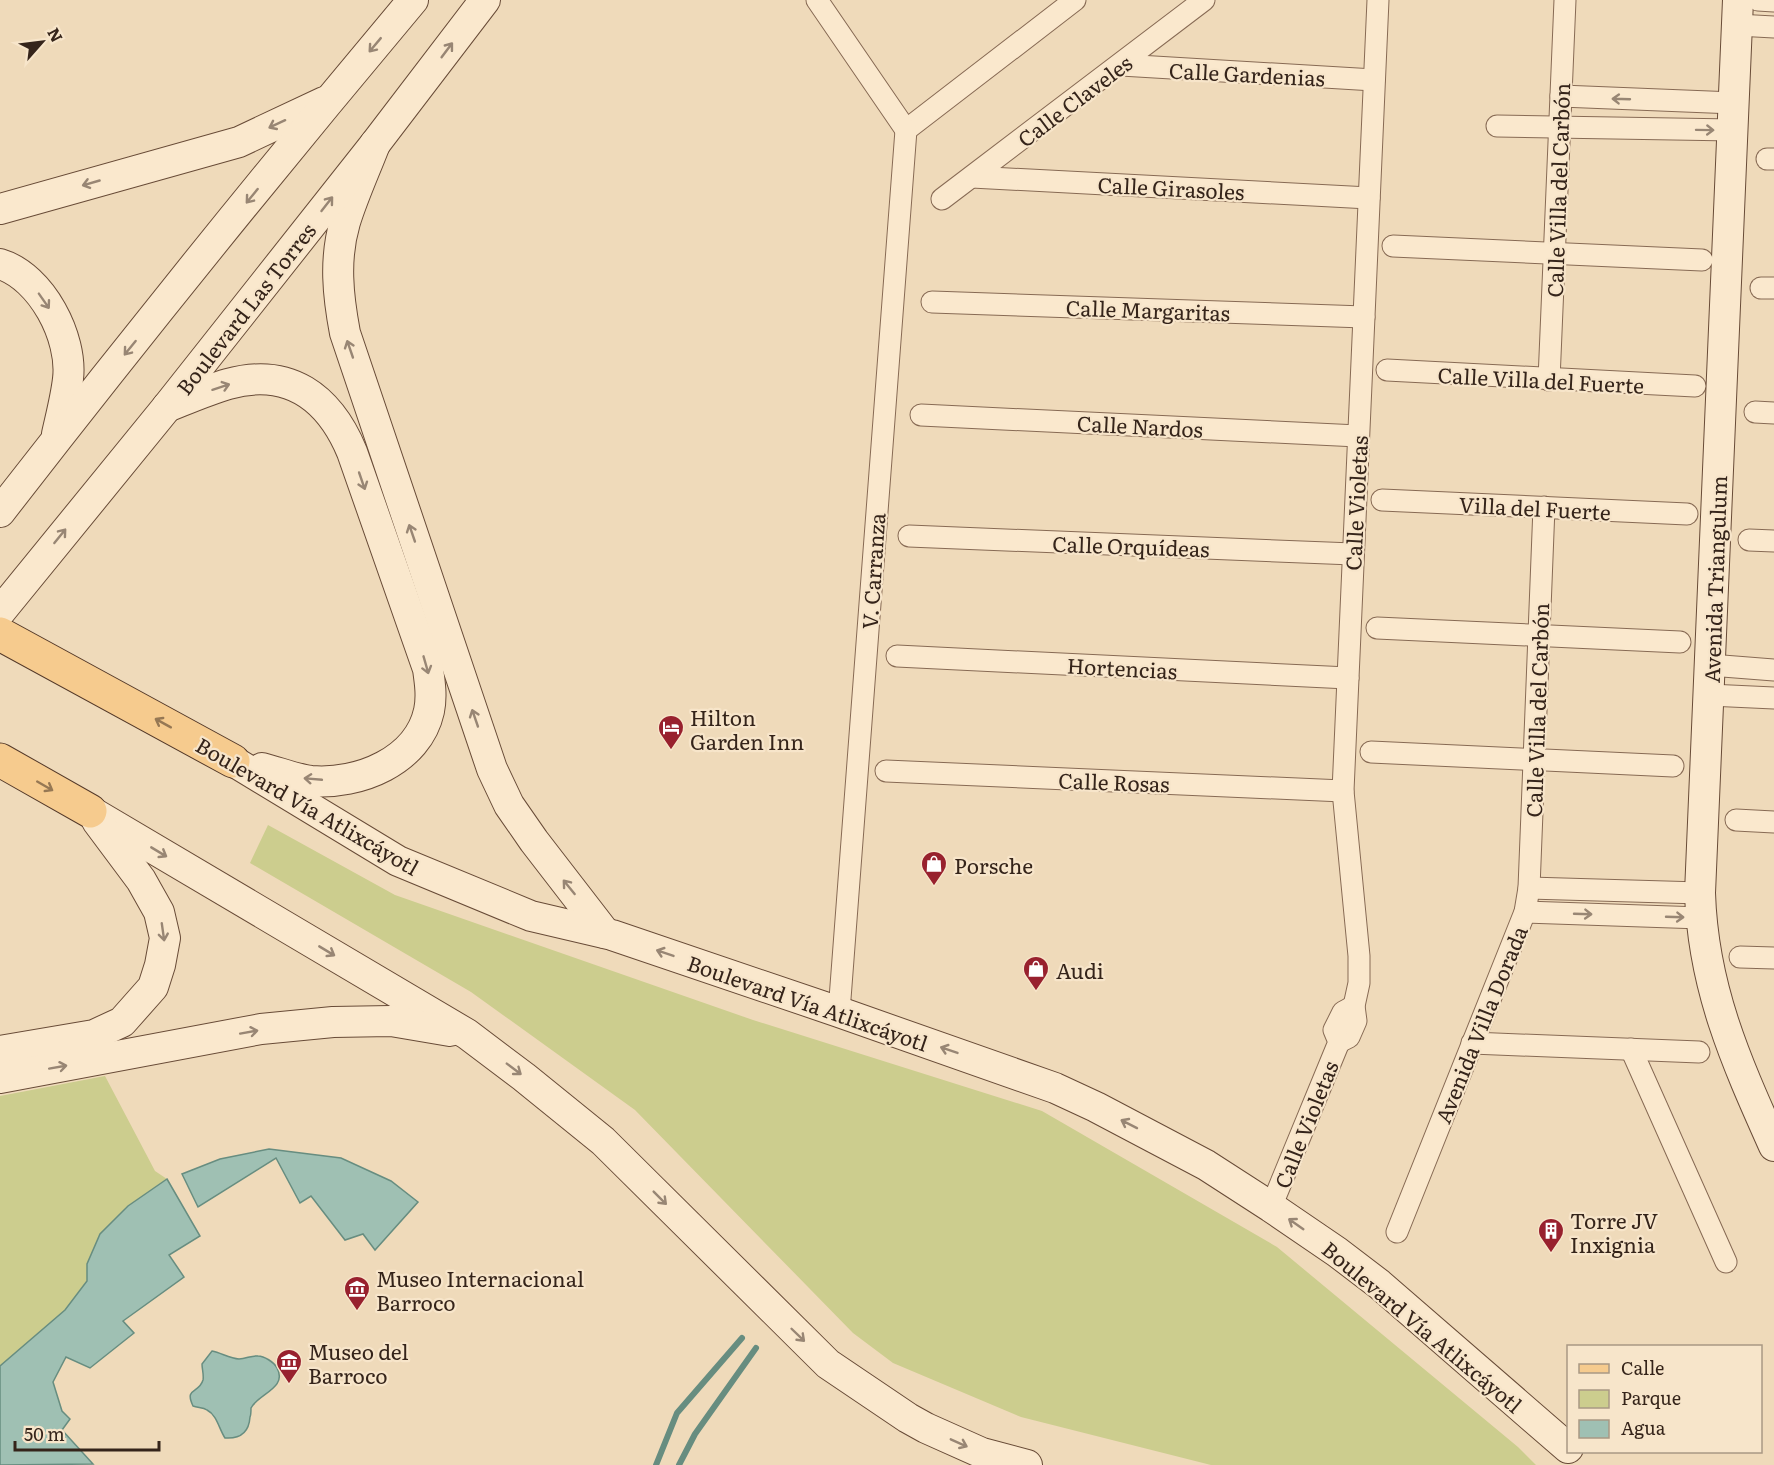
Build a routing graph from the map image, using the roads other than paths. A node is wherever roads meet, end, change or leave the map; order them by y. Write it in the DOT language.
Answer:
graph roads {
  1 [pos="413,0"];
  2 [pos="485,0"];
  3 [pos="817,0"];
  4 [pos="1075,0"];
  5 [pos="1204,0"];
  6 [pos="1378,0"];
  7 [pos="1565,0"];
  8 [pos="1758,0"];
  9 [pos="1774,1"];
  10 [pos="1737,13"];
  11 [pos="1774,27"];
  12 [pos="1121,65"];
  13 [pos="1374,80"];
  14 [pos="1561,96"];
  15 [pos="330,100"];
  16 [pos="1733,117"];
  17 [pos="1497,126"];
  18 [pos="1560,127"];
  19 [pos="906,130"];
  20 [pos="375,144"];
  21 [pos="972,177"];
  22 [pos="1369,198"];
  23 [pos="942,199"];
  24 [pos="0,209"];
  25 [pos="1393,246"];
  26 [pos="1555,253"];
  27 [pos="1702,260"];
  28 [pos="0,264"];
  29 [pos="932,302"];
  30 [pos="1364,317"];
  31 [pos="1387,370"];
  32 [pos="1550,380"];
  33 [pos="1695,386"];
  34 [pos="167,407"];
  35 [pos="921,415"];
  36 [pos="1358,436"];
  37 [pos="56,440"];
  38 [pos="1382,500"];
  39 [pos="1544,507"];
  40 [pos="0,512"];
  41 [pos="1688,514"];
  42 [pos="909,536"];
  43 [pos="1749,540"];
  44 [pos="1774,541"];
  45 [pos="1353,554"];
  46 [pos="0,612"];
  47 [pos="1377,628"];
  48 [pos="0,634"];
  49 [pos="1539,635"];
  50 [pos="1680,642"];
  51 [pos="897,656"];
  52 [pos="1710,665"];
  53 [pos="1774,670"];
  54 [pos="1348,678"];
  55 [pos="1709,695"];
  56 [pos="1774,698"];
  57 [pos="1371,752"];
  58 [pos="1534,759"];
  59 [pos="0,760"];
  60 [pos="233,761"];
  61 [pos="1673,765"];
  62 [pos="886,771"];
  63 [pos="1343,791"];
  64 [pos="90,811"];
  65 [pos="1737,820"];
  66 [pos="1774,822"];
  67 [pos="1529,888"];
  68 [pos="1701,905"];
  69 [pos="1525,912"];
  70 [pos="605,933"];
  71 [pos="1740,957"];
  72 [pos="1774,958"];
  73 [pos="839,1012"];
  74 [pos="467,1034"];
  75 [pos="1472,1043"];
  76 [pos="1631,1049"];
  77 [pos="0,1051"];
  78 [pos="1699,1052"];
  79 [pos="0,1078"];
  80 [pos="1774,1146"];
  81 [pos="1271,1207"];
  82 [pos="1397,1232"];
  83 [pos="1726,1262"];
  84 [pos="1567,1446"];
  85 [pos="1574,1453"];
  86 [pos="1027,1465"];
  87 [pos="1588,1465"];
  1 -- 15 [label="main road, one-way"];
  20 -- 2 [label="main road, Boulevard Las Torres, one-way"];
  3 -- 19 [label="street"];
  4 -- 19 [label="street"];
  5 -- 12 [label="street, Calle Claveles"];
  6 -- 13 [label="street, Calle Violetas"];
  7 -- 14 [label="street, Calle Villa del Carbón"];
  8 -- 9 [label="street"];
  10 -- 11 [label="street"];
  10 -- 16 [label="main road, Avenida Triangulum"];
  12 -- 13 [label="street, Calle Gardenias"];
  12 -- 21 [label="street, Calle Claveles"];
  13 -- 22 [label="street, Calle Violetas"];
  16 -- 14 [label="street, one-way"];
  14 -- 18 [label="street, Calle Villa del Carbón"];
  15 -- 24 [label="main road, one-way"];
  15 -- 37 [label="main road, one-way"];
  18 -- 16 [label="street, one-way"];
  16 -- 52 [label="main road, Avenida Triangulum"];
  17 -- 18 [label="street"];
  18 -- 26 [label="street, Calle Villa del Carbón"];
  19 -- 73 [label="street, V. Carranza"];
  34 -- 20 [label="main road, Boulevard Las Torres, one-way"];
  70 -- 20 [label="main road, one-way"];
  21 -- 22 [label="street, Calle Girasoles"];
  21 -- 23 [label="street, Calle Claveles"];
  22 -- 30 [label="street, Calle Violetas"];
  25 -- 26 [label="street"];
  26 -- 27 [label="street"];
  26 -- 32 [label="street, Calle Villa del Carbón"];
  28 -- 37 [label="main road, one-way"];
  29 -- 30 [label="street, Calle Margaritas"];
  30 -- 36 [label="street, Calle Violetas"];
  31 -- 32 [label="street, Calle Villa del Fuerte"];
  32 -- 33 [label="street, Calle Villa del Fuerte"];
  46 -- 34 [label="main road, Boulevard Las Torres, one-way"];
  34 -- 60 [label="main road, one-way"];
  35 -- 36 [label="street, Calle Nardos"];
  36 -- 45 [label="street, Calle Violetas"];
  37 -- 40 [label="main road"];
  38 -- 39 [label="street, Villa del Fuerte"];
  39 -- 41 [label="street, Villa del Fuerte"];
  39 -- 49 [label="street, Calle Villa del Carbón"];
  42 -- 45 [label="street, Calle Orquídeas"];
  43 -- 44 [label="street"];
  45 -- 54 [label="street, Calle Violetas"];
  47 -- 49 [label="street"];
  60 -- 48 [label="main road, Boulevard Vía Atlixcáyotl, one-way"];
  49 -- 50 [label="street"];
  49 -- 58 [label="street, Calle Villa del Carbón"];
  51 -- 54 [label="street, Hortencias"];
  52 -- 53 [label="street"];
  52 -- 55 [label="main road, Avenida Triangulum"];
  54 -- 63 [label="street, Calle Violetas"];
  55 -- 56 [label="street"];
  55 -- 68 [label="main road, Avenida Triangulum"];
  57 -- 58 [label="street"];
  58 -- 61 [label="street"];
  58 -- 67 [label="street, Calle Villa del Carbón"];
  59 -- 64 [label="main road, one-way"];
  60 -- 70 [label="main road, Boulevard Vía Atlixcáyotl"];
  62 -- 63 [label="street, Calle Rosas"];
  63 -- 81 [label="street, Calle Violetas"];
  64 -- 74 [label="main road, one-way"];
  64 -- 77 [label="main road, one-way"];
  65 -- 66 [label="street"];
  67 -- 68 [label="street"];
  67 -- 69 [label="street, Calle Villa del Carbón"];
  69 -- 68 [label="street, Avenida Villa Dorada, one-way"];
  68 -- 80 [label="main road, Avenida Triangulum"];
  69 -- 75 [label="street, Avenida Villa Dorada"];
  73 -- 70 [label="main road, Boulevard Vía Atlixcáyotl, one-way"];
  71 -- 72 [label="street"];
  81 -- 73 [label="main road, Boulevard Vía Atlixcáyotl, one-way"];
  79 -- 74 [label="main road, one-way"];
  74 -- 86 [label="main road, one-way"];
  75 -- 76 [label="street"];
  75 -- 82 [label="street, Avenida Villa Dorada"];
  76 -- 78 [label="street"];
  76 -- 83 [label="street"];
  84 -- 81 [label="main road, Boulevard Vía Atlixcáyotl, one-way"];
  85 -- 87 [label="main road"];
}
